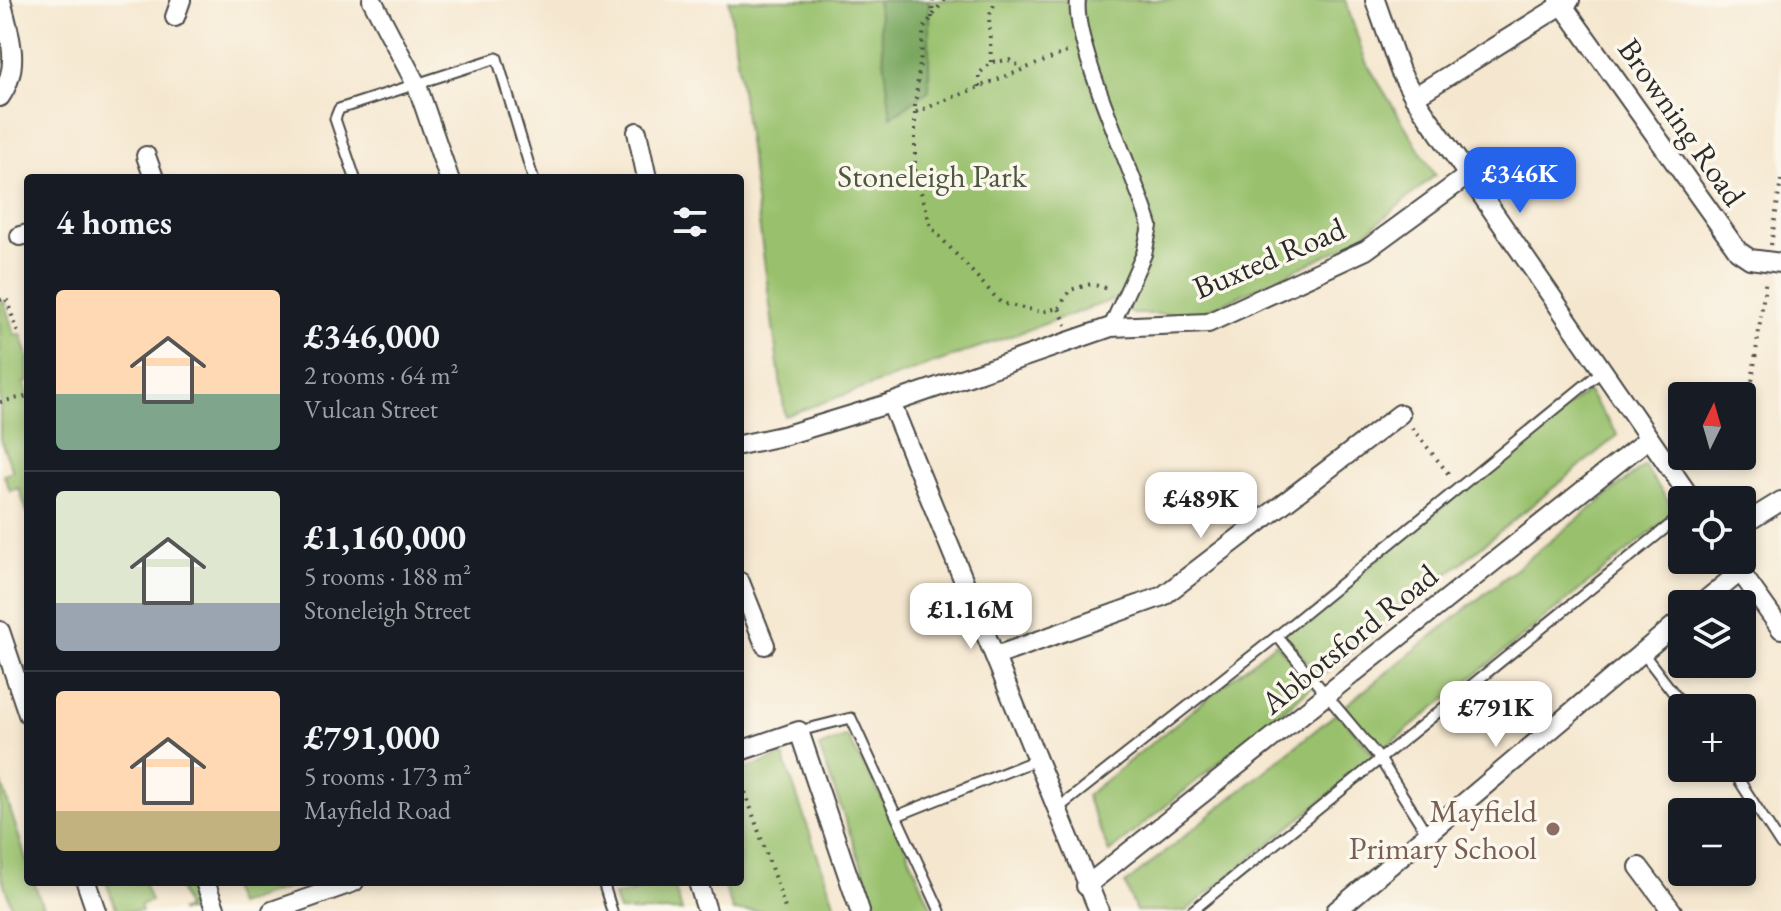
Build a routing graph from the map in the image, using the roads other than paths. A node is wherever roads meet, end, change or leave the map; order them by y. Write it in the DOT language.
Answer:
graph roads {
  1 [pos="1,0"];
  2 [pos="372,0"];
  3 [pos="1078,0"];
  4 [pos="1375,0"];
  5 [pos="1564,2"];
  6 [pos="415,82"];
  7 [pos="0,97"];
  8 [pos="1414,97"];
  9 [pos="637,132"];
  10 [pos="146,156"];
  11 [pos="153,174"];
  12 [pos="354,174"];
  13 [pos="448,174"];
  14 [pos="532,174"];
  15 [pos="646,174"];
  16 [pos="1467,176"];
  17 [pos="1775,263"];
  18 [pos="1111,327"];
  19 [pos="1602,371"];
  20 [pos="891,403"];
  21 [pos="1400,414"];
  22 [pos="1649,438"];
  23 [pos="744,444"];
  24 [pos="1682,486"];
  25 [pos="1781,501"];
  26 [pos="1756,516"];
  27 [pos="1668,526"];
  28 [pos="1729,574"];
  29 [pos="1742,574"];
  30 [pos="1714,590"];
  31 [pos="744,592"];
  32 [pos="1781,629"];
  33 [pos="0,631"];
  34 [pos="1668,631"];
  35 [pos="1277,636"];
  36 [pos="765,645"];
  37 [pos="1642,652"];
  38 [pos="996,656"];
  39 [pos="1328,694"];
  40 [pos="1674,694"];
  41 [pos="24,702"];
  42 [pos="799,731"];
  43 [pos="744,750"];
  44 [pos="1380,759"];
  45 [pos="1036,760"];
  46 [pos="1740,782"];
  47 [pos="1056,810"];
  48 [pos="899,815"];
  49 [pos="1428,836"];
  50 [pos="1781,845"];
  51 [pos="1639,867"];
  52 [pos="87,886"];
  53 [pos="207,886"];
  54 [pos="330,886"];
  55 [pos="604,886"];
  56 [pos="699,886"];
  57 [pos="1086,886"];
  58 [pos="279,910"];
  59 [pos="96,911"];
  60 [pos="216,911"];
  61 [pos="612,911"];
  62 [pos="707,911"];
  63 [pos="860,911"];
  64 [pos="940,911"];
  65 [pos="1099,911"];
  66 [pos="1192,911"];
  67 [pos="1336,911"];
  68 [pos="1672,911"];
  1 -- 7 [label="street"];
  2 -- 6 [label="street"];
  3 -- 18 [label="street"];
  4 -- 8 [label="street"];
  5 -- 8 [label="street"];
  5 -- 17 [label="street, Browning Road"];
  6 -- 12 [label="lane"];
  6 -- 13 [label="street"];
  6 -- 14 [label="lane"];
  8 -- 16 [label="street"];
  9 -- 15 [label="street"];
  10 -- 11 [label="street"];
  16 -- 18 [label="street, Buxted Road"];
  16 -- 19 [label="street"];
  18 -- 20 [label="street, Buxted Road"];
  19 -- 22 [label="street"];
  19 -- 35 [label="lane"];
  20 -- 23 [label="street, Buxted Road"];
  20 -- 38 [label="street"];
  21 -- 38 [label="street"];
  22 -- 24 [label="street"];
  22 -- 39 [label="street, Abbotsford Road"];
  25 -- 26 [label="street"];
  27 -- 44 [label="lane"];
  28 -- 30 [label="street"];
  29 -- 32 [label="street"];
  31 -- 36 [label="street"];
  33 -- 41 [label="street"];
  34 -- 37 [label="street"];
  35 -- 39 [label="lane"];
  35 -- 47 [label="lane"];
  37 -- 40 [label="lane"];
  37 -- 49 [label="street"];
  38 -- 45 [label="street"];
  39 -- 44 [label="lane"];
  39 -- 57 [label="street, Abbotsford Road"];
  42 -- 43 [label="street"];
  42 -- 48 [label="lane"];
  42 -- 63 [label="street"];
  44 -- 49 [label="lane"];
  44 -- 66 [label="lane"];
  45 -- 47 [label="street"];
  45 -- 48 [label="lane"];
  46 -- 50 [label="lane"];
  47 -- 57 [label="street"];
  48 -- 64 [label="lane"];
  49 -- 67 [label="street"];
  51 -- 68 [label="street"];
  52 -- 59 [label="street"];
  53 -- 60 [label="street"];
  54 -- 58 [label="street"];
  55 -- 61 [label="lane"];
  56 -- 62 [label="street"];
  57 -- 65 [label="street"];
}
